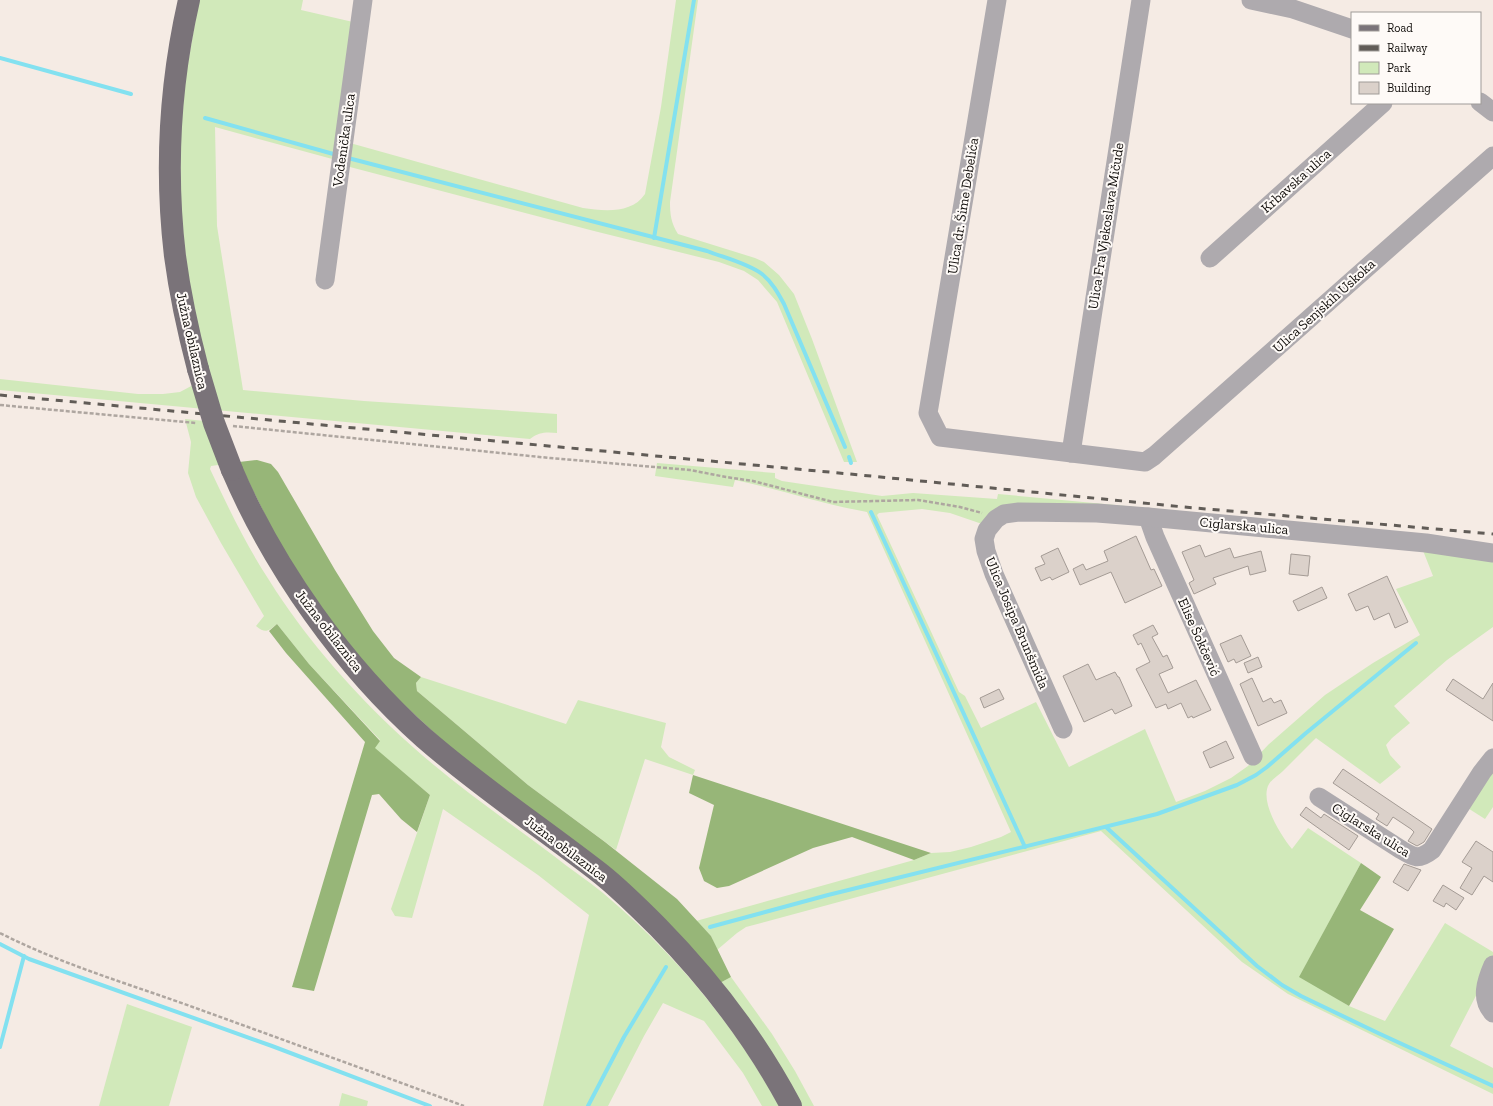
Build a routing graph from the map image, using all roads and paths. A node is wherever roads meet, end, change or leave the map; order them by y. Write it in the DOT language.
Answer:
graph roads {
  1 [pos="189,0"];
  2 [pos="363,0"];
  3 [pos="997,0"];
  4 [pos="1141,0"];
  5 [pos="1252,0"];
  6 [pos="1351,29"];
  7 [pos="1481,103"];
  8 [pos="1382,104"];
  9 [pos="1493,112"];
  10 [pos="1493,156"];
  11 [pos="1210,258"];
  12 [pos="325,280"];
  13 [pos="0,405"];
  14 [pos="202,423"];
  15 [pos="233,426"];
  16 [pos="1071,453"];
  17 [pos="1148,517"];
  18 [pos="996,519"];
  19 [pos="1493,553"];
  20 [pos="1063,728"];
  21 [pos="1253,756"];
  22 [pos="1493,758"];
  23 [pos="1319,797"];
  24 [pos="0,933"];
  25 [pos="1493,965"];
  26 [pos="1493,1013"];
  27 [pos="464,1106"];
  28 [pos="791,1106"];
  1 -- 28 [label="main road, Južna obilaznica, bridge"];
  2 -- 12 [label="street, Vodenička ulica"];
  3 -- 16 [label="street, Ulica dr. Šime Debelića"];
  4 -- 16 [label="street, Ulica Fra Vjekoslava Mičude"];
  5 -- 6 [label="street"];
  7 -- 9 [label="street"];
  8 -- 11 [label="street, Krbavska ulica"];
  10 -- 16 [label="street, Ulica Senjskih Uskoka"];
  13 -- 14 [label="path"];
  15 -- 18 [label="path"];
  17 -- 18 [label="street, Ciglarska ulica"];
  17 -- 19 [label="street, Ciglarska ulica"];
  17 -- 21 [label="street, Elise Šokčević"];
  18 -- 20 [label="street, Ulica Josipa Brunšmida"];
  22 -- 23 [label="street, Ciglarska ulica"];
  24 -- 27 [label="path"];
  25 -- 26 [label="street"];
}
